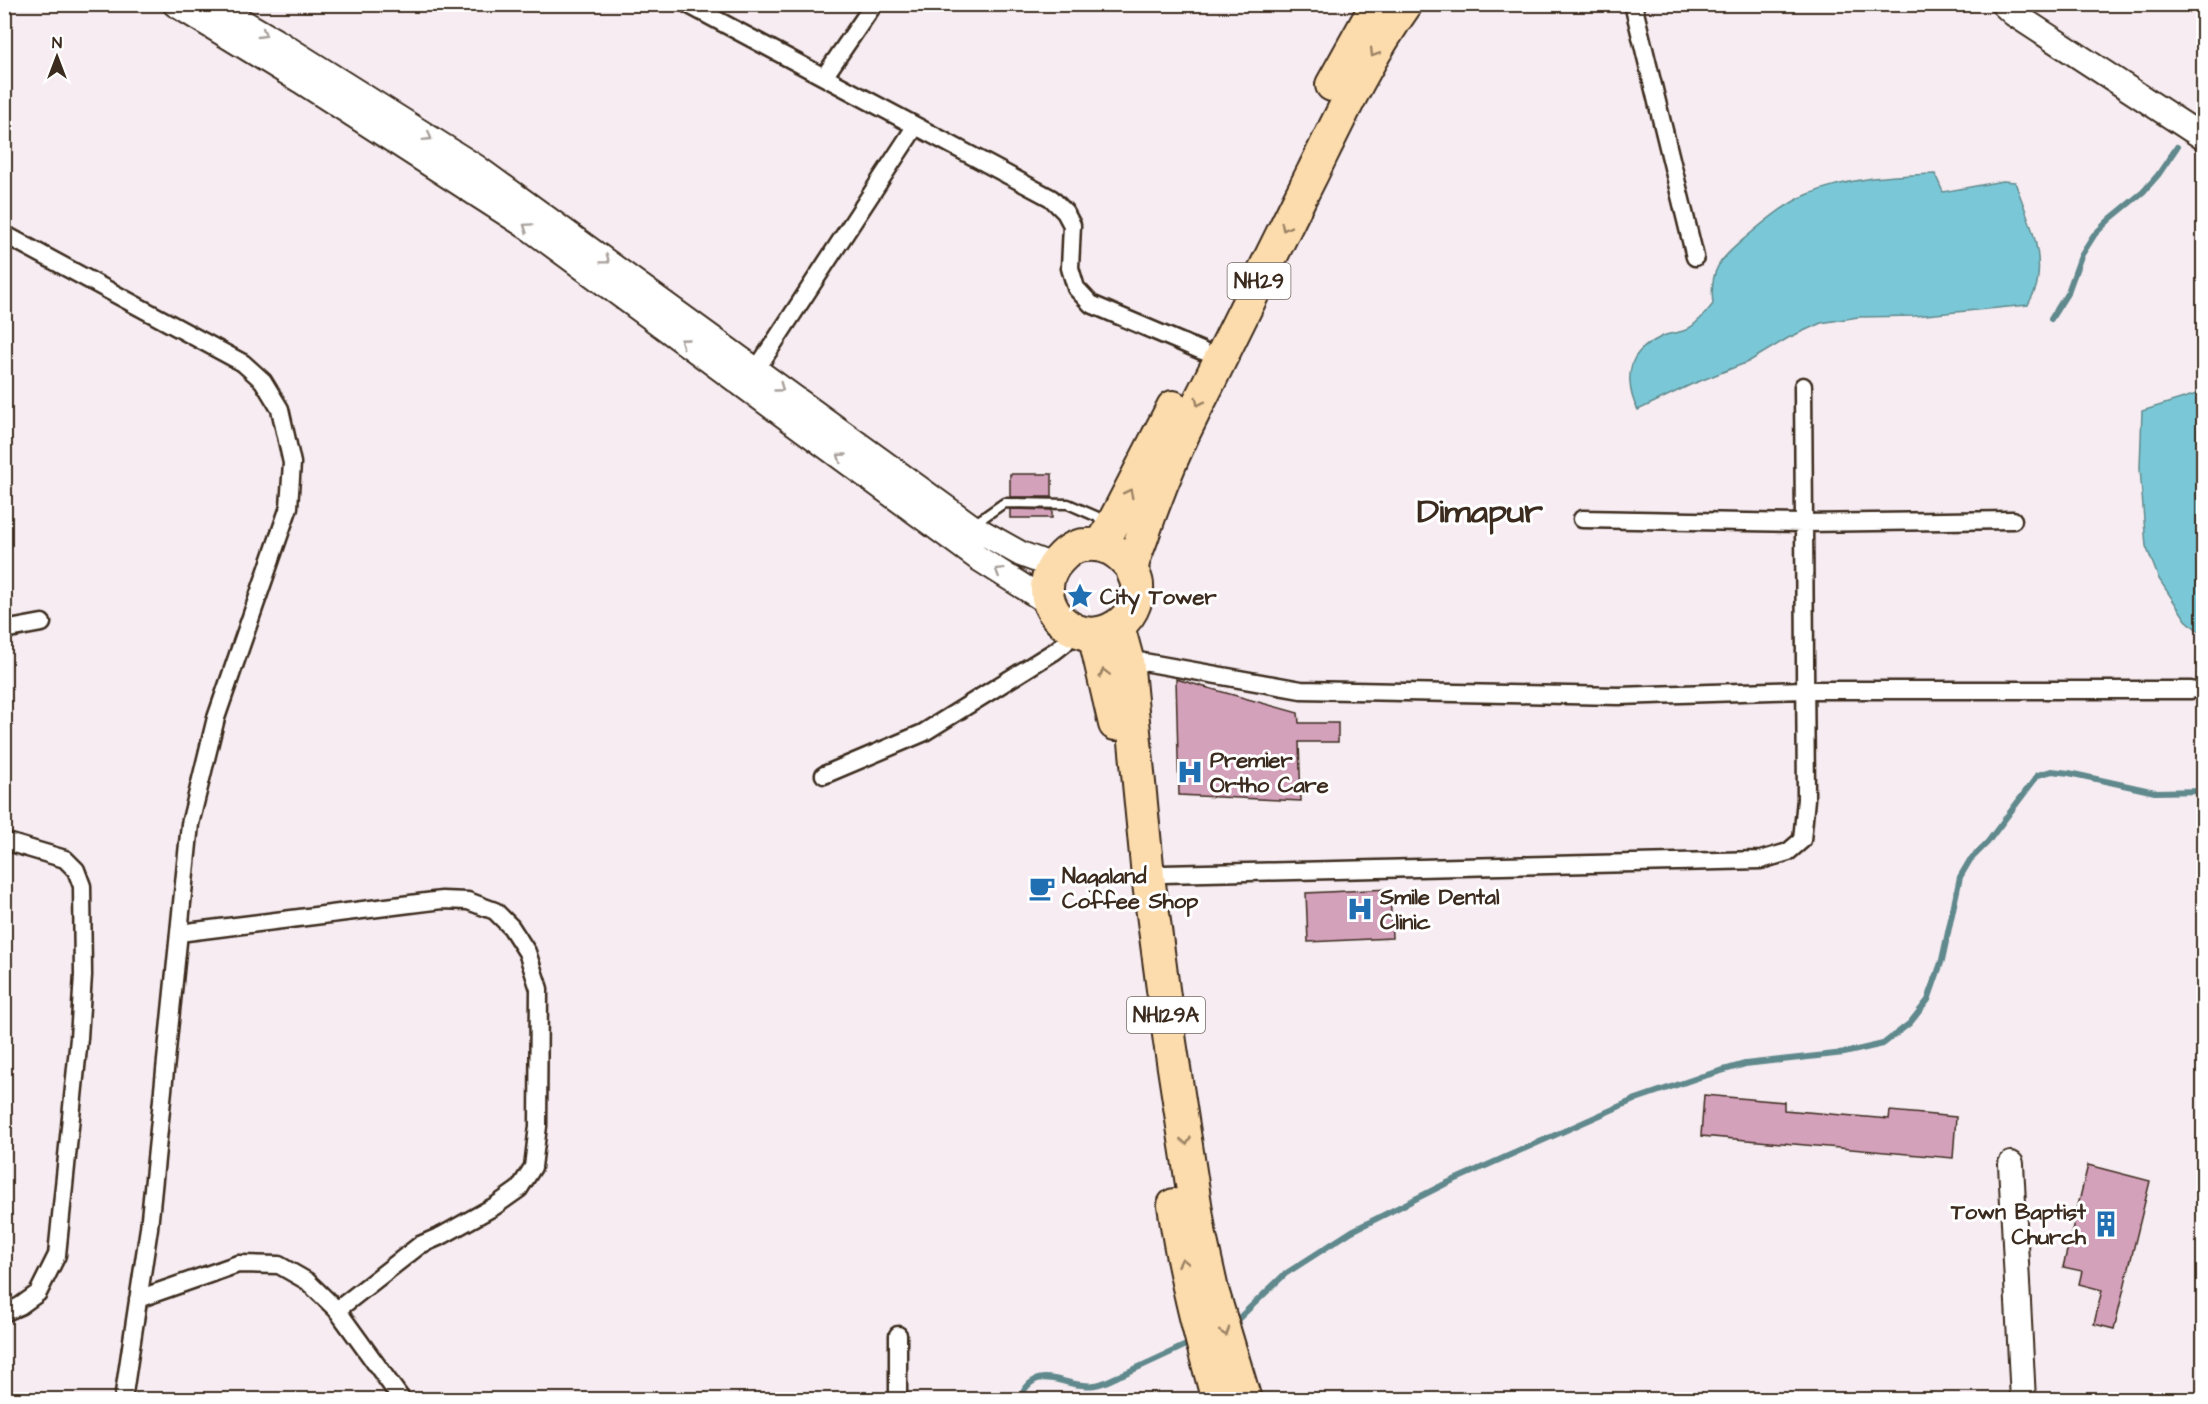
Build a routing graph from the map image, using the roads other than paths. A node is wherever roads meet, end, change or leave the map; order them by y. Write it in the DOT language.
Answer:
graph roads {
  1 [pos="175,4"];
  2 [pos="212,4"];
  3 [pos="687,4"];
  4 [pos="874,4"];
  5 [pos="1377,4"];
  6 [pos="1406,4"];
  7 [pos="1633,4"];
  8 [pos="2003,4"];
  9 [pos="824,76"];
  10 [pos="915,127"];
  11 [pos="2204,138"];
  12 [pos="4,234"];
  13 [pos="1695,257"];
  14 [pos="1202,351"];
  15 [pos="754,370"];
  16 [pos="1803,386"];
  17 [pos="1582,519"];
  18 [pos="2013,520"];
  19 [pos="1804,523"];
  20 [pos="970,526"];
  21 [pos="1108,534"];
  22 [pos="1053,566"];
  23 [pos="1132,568"];
  24 [pos="1049,603"];
  25 [pos="42,623"];
  26 [pos="4,630"];
  27 [pos="1096,630"];
  28 [pos="1126,659"];
  29 [pos="1805,690"];
  30 [pos="2191,690"];
  31 [pos="824,775"];
  32 [pos="4,841"];
  33 [pos="1148,876"];
  34 [pos="179,933"];
  35 [pos="2011,1164"];
  36 [pos="138,1299"];
  37 [pos="337,1310"];
  38 [pos="4,1313"];
  39 [pos="898,1335"];
  40 [pos="123,1400"];
  41 [pos="402,1400"];
  42 [pos="898,1400"];
  43 [pos="1218,1400"];
  44 [pos="1245,1400"];
  45 [pos="2023,1400"];
  24 -- 1 [label="main road, one-way"];
  2 -- 15 [label="main road, one-way"];
  3 -- 9 [label="street"];
  4 -- 9 [label="street"];
  5 -- 14 [label="highway, NH29"];
  6 -- 23 [label="highway, NH29, one-way"];
  7 -- 13 [label="street"];
  8 -- 11 [label="main road"];
  9 -- 10 [label="street"];
  10 -- 14 [label="street"];
  10 -- 15 [label="street"];
  12 -- 34 [label="street"];
  21 -- 14 [label="highway, NH29, one-way"];
  15 -- 20 [label="main road, one-way"];
  16 -- 19 [label="street"];
  17 -- 19 [label="street"];
  18 -- 19 [label="street"];
  19 -- 29 [label="street"];
  20 -- 21 [label="lane"];
  20 -- 22 [label="main road"];
  21 -- 22 [label="highway"];
  21 -- 23 [label="highway"];
  22 -- 24 [label="highway"];
  23 -- 27 [label="highway, NH29"];
  24 -- 27 [label="highway"];
  25 -- 26 [label="street"];
  27 -- 28 [label="highway, NH129A"];
  27 -- 31 [label="street"];
  43 -- 27 [label="highway, NH129A, one-way"];
  28 -- 29 [label="street"];
  28 -- 33 [label="highway, NH129A"];
  29 -- 30 [label="street"];
  29 -- 33 [label="street"];
  32 -- 38 [label="street"];
  33 -- 44 [label="highway, NH129A, one-way"];
  34 -- 36 [label="street"];
  34 -- 37 [label="street"];
  35 -- 45 [label="main road"];
  36 -- 37 [label="street"];
  36 -- 40 [label="street"];
  37 -- 41 [label="street"];
  39 -- 42 [label="street"];
}
